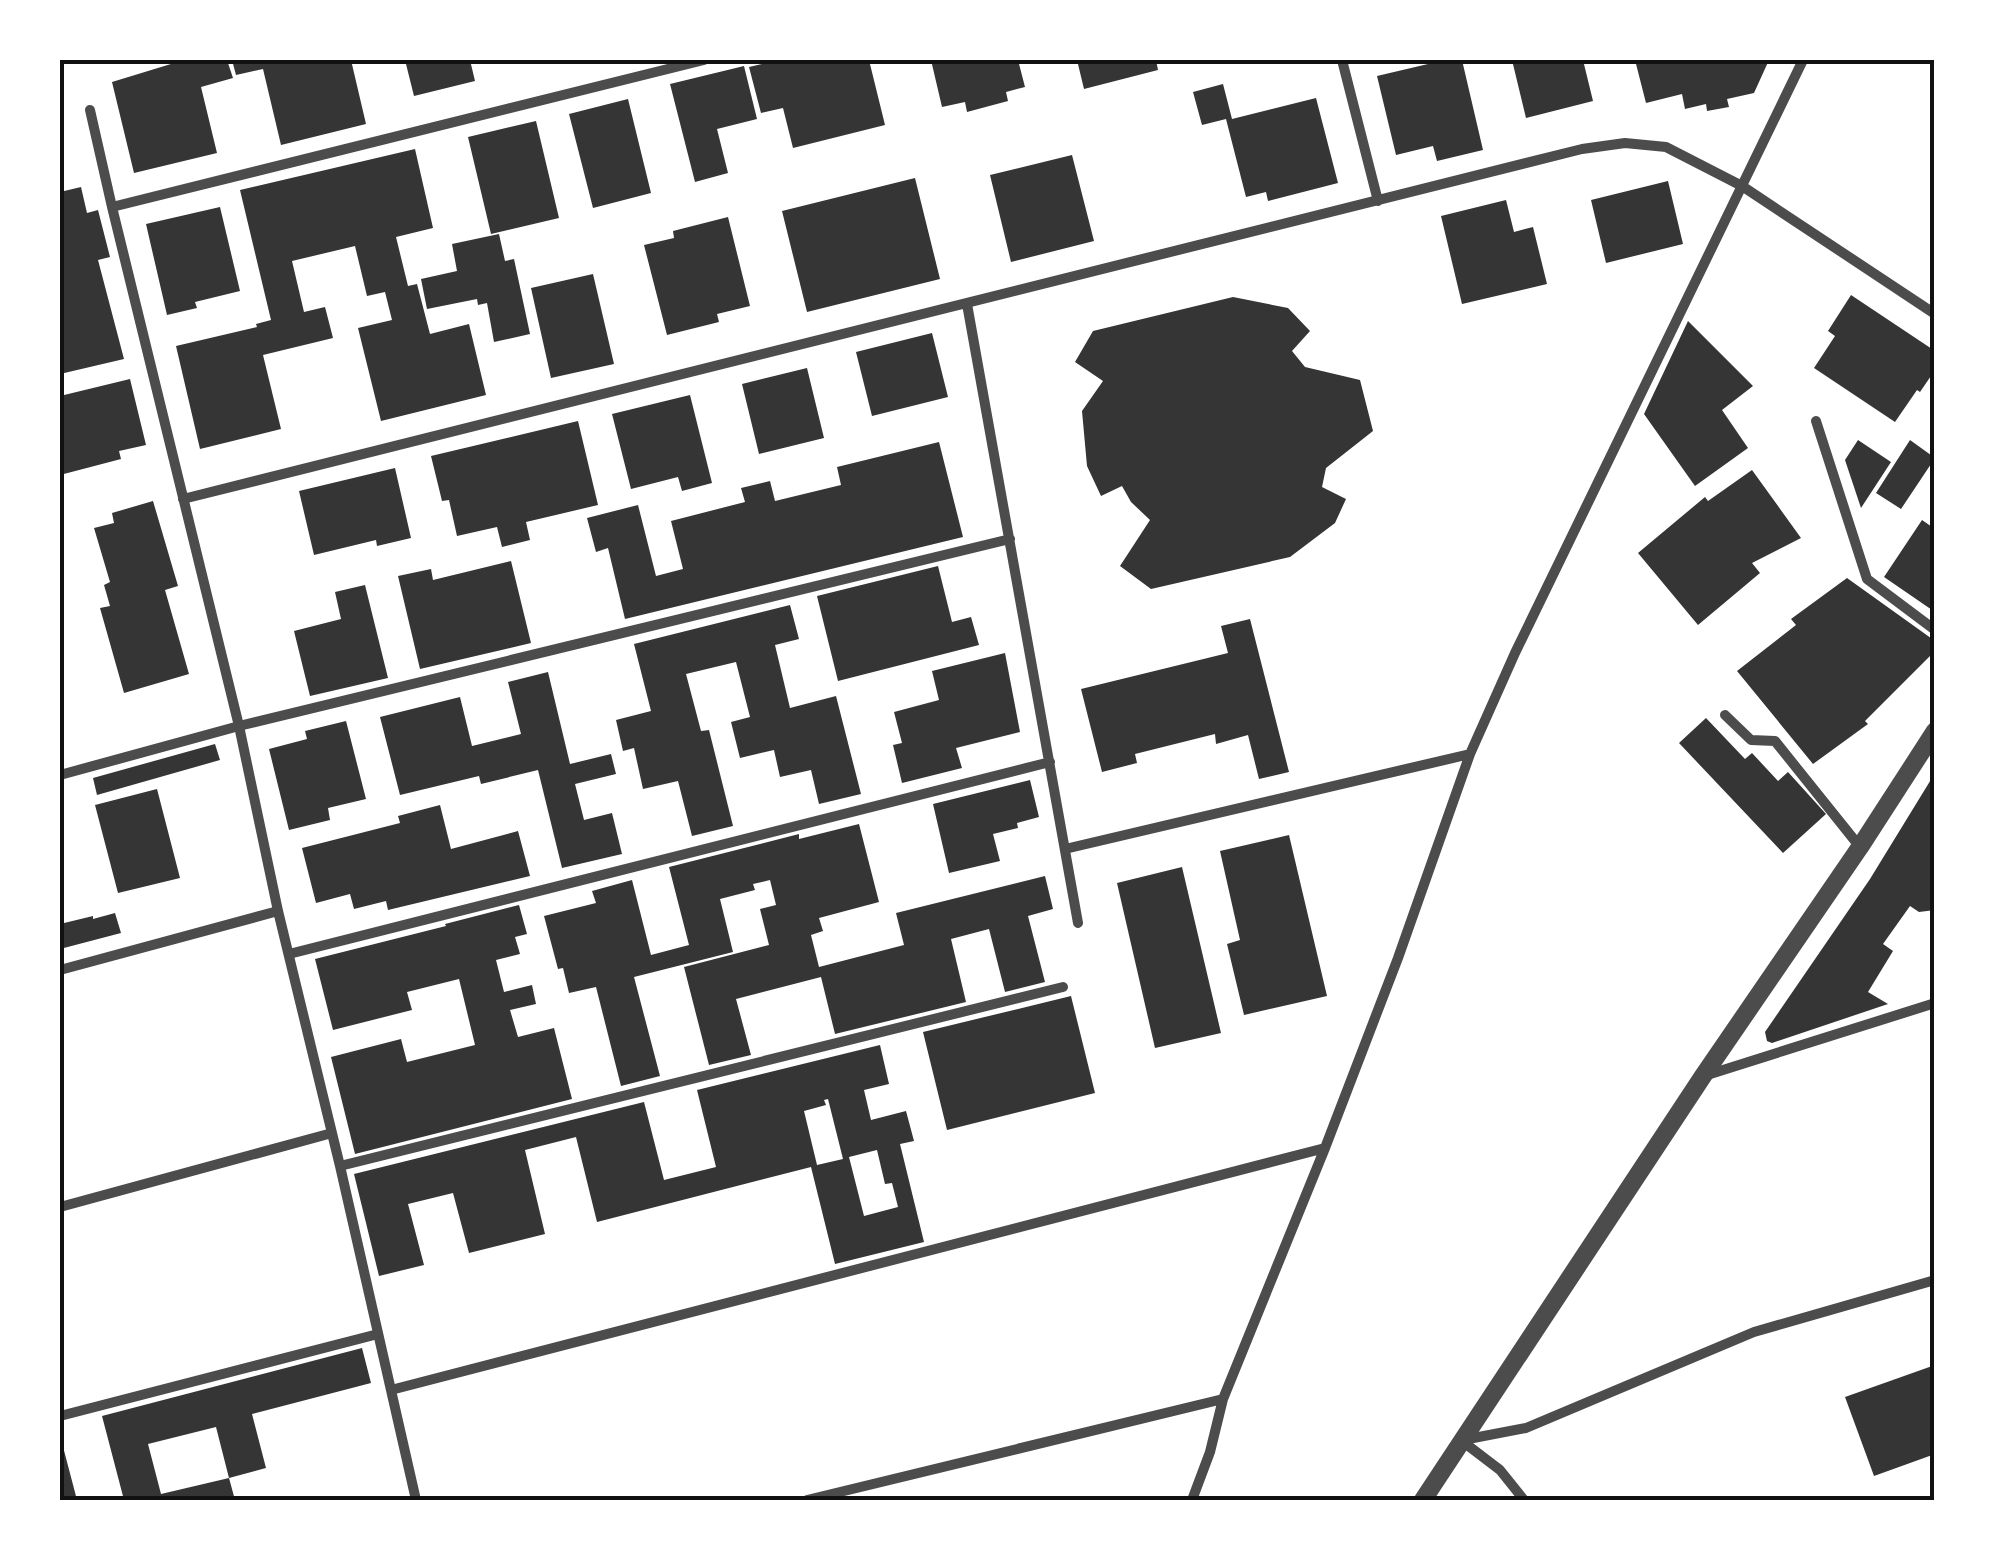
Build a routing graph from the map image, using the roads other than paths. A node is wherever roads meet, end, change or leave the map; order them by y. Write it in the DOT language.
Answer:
graph roads {
  1 [pos="704,60"];
  2 [pos="1342,60"];
  3 [pos="1803,60"];
  4 [pos="90,110"];
  5 [pos="1742,186"];
  6 [pos="1378,201"];
  7 [pos="112,207"];
  8 [pos="967,304"];
  9 [pos="1935,314"];
  10 [pos="1816,422"];
  11 [pos="182,499"];
  12 [pos="1010,539"];
  13 [pos="1935,630"];
  14 [pos="1724,716"];
  15 [pos="239,726"];
  16 [pos="1935,732"];
  17 [pos="1470,754"];
  18 [pos="1050,762"];
  19 [pos="60,775"];
  20 [pos="1860,847"];
  21 [pos="1065,849"];
  22 [pos="278,911"];
  23 [pos="1078,923"];
  24 [pos="288,954"];
  25 [pos="60,970"];
  26 [pos="1063,988"];
  27 [pos="1935,1003"];
  28 [pos="1703,1076"];
  29 [pos="332,1133"];
  30 [pos="1325,1148"];
  31 [pos="340,1166"];
  32 [pos="60,1206"];
  33 [pos="1935,1280"];
  34 [pos="378,1334"];
  35 [pos="391,1390"];
  36 [pos="1224,1399"];
  37 [pos="60,1416"];
  38 [pos="1462,1440"];
  39 [pos="416,1500"];
  40 [pos="806,1500"];
  41 [pos="1192,1500"];
  42 [pos="1423,1500"];
  43 [pos="1524,1500"];
  1 -- 7 [label="street"];
  2 -- 6 [label="street"];
  3 -- 5 [label="street"];
  4 -- 7 [label="street"];
  5 -- 6 [label="street"];
  5 -- 9 [label="street"];
  5 -- 17 [label="street"];
  6 -- 8 [label="street"];
  7 -- 11 [label="street"];
  8 -- 11 [label="street"];
  8 -- 12 [label="street"];
  10 -- 13 [label="street"];
  11 -- 15 [label="street"];
  12 -- 15 [label="street"];
  12 -- 18 [label="street"];
  14 -- 20 [label="street"];
  15 -- 19 [label="street"];
  15 -- 22 [label="street"];
  16 -- 20 [label="street"];
  17 -- 21 [label="street"];
  17 -- 30 [label="street"];
  18 -- 21 [label="street"];
  18 -- 24 [label="street"];
  20 -- 28 [label="street"];
  21 -- 23 [label="street"];
  22 -- 24 [label="street"];
  22 -- 25 [label="street"];
  24 -- 29 [label="street"];
  26 -- 31 [label="street"];
  27 -- 28 [label="street"];
  28 -- 38 [label="street"];
  29 -- 31 [label="street"];
  29 -- 32 [label="street"];
  30 -- 35 [label="street"];
  30 -- 36 [label="street"];
  31 -- 34 [label="street"];
  33 -- 38 [label="street"];
  34 -- 35 [label="street"];
  34 -- 37 [label="street"];
  35 -- 39 [label="street"];
  36 -- 40 [label="street"];
  36 -- 41 [label="street"];
  38 -- 42 [label="street"];
  38 -- 43 [label="street"];
}
